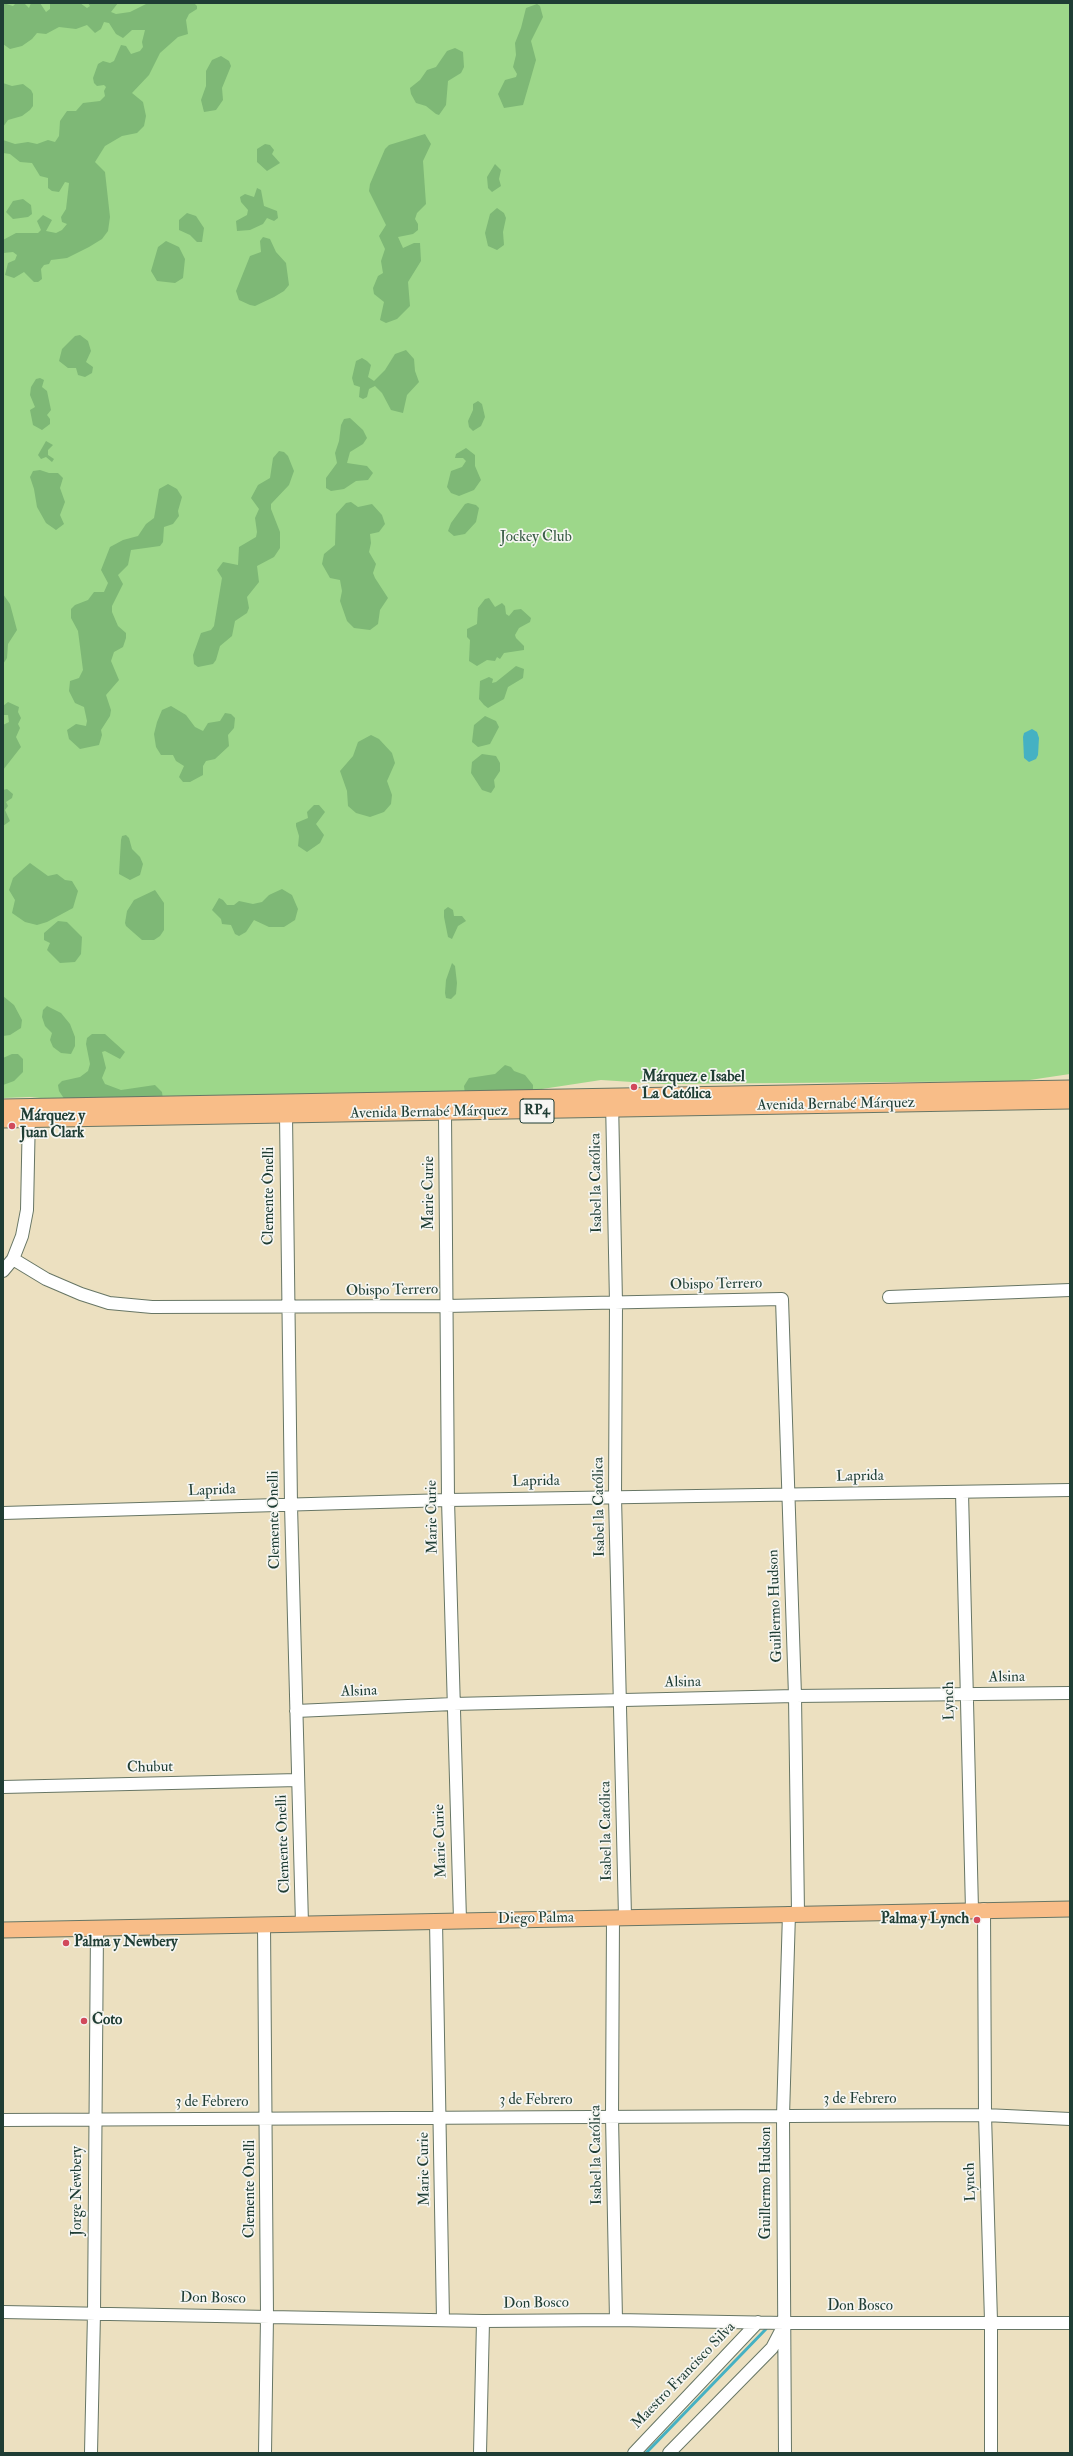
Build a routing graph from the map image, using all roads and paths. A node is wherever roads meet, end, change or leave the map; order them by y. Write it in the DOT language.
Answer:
graph roads {
  1 [pos="1070,1088"];
  2 [pos="1070,1101"];
  3 [pos="612,1103"];
  4 [pos="3,1107"];
  5 [pos="29,1113"];
  6 [pos="445,1113"];
  7 [pos="286,1115"];
  8 [pos="3,1120"];
  9 [pos="13,1259"];
  10 [pos="3,1271"];
  11 [pos="1070,1290"];
  12 [pos="889,1297"];
  13 [pos="782,1299"];
  14 [pos="616,1303"];
  15 [pos="446,1306"];
  16 [pos="287,1308"];
  17 [pos="1070,1490"];
  18 [pos="962,1492"];
  19 [pos="789,1494"];
  20 [pos="615,1496"];
  21 [pos="448,1500"];
  22 [pos="291,1505"];
  23 [pos="3,1513"];
  24 [pos="1070,1693"];
  25 [pos="966,1695"];
  26 [pos="795,1696"];
  27 [pos="620,1700"];
  28 [pos="453,1704"];
  29 [pos="296,1711"];
  30 [pos="298,1780"];
  31 [pos="3,1787"];
  32 [pos="1070,1908"];
  33 [pos="978,1910"];
  34 [pos="794,1913"];
  35 [pos="619,1917"];
  36 [pos="460,1920"];
  37 [pos="436,1921"];
  38 [pos="264,1924"];
  39 [pos="302,1924"];
  40 [pos="97,1928"];
  41 [pos="3,1930"];
  42 [pos="985,2115"];
  43 [pos="783,2116"];
  44 [pos="612,2117"];
  45 [pos="440,2118"];
  46 [pos="1070,2118"];
  47 [pos="94,2119"];
  48 [pos="266,2119"];
  49 [pos="3,2120"];
  50 [pos="3,2312"];
  51 [pos="94,2313"];
  52 [pos="267,2316"];
  53 [pos="444,2320"];
  54 [pos="616,2320"];
  55 [pos="483,2321"];
  56 [pos="758,2322"];
  57 [pos="991,2322"];
  58 [pos="784,2323"];
  59 [pos="1070,2323"];
  60 [pos="91,2453"];
  61 [pos="265,2453"];
  62 [pos="480,2453"];
  63 [pos="634,2453"];
  64 [pos="669,2453"];
  65 [pos="785,2453"];
  66 [pos="991,2453"];
  1 -- 3 [label="main road, Avenida Bernabé Márquez / RP4"];
  2 -- 3 [label="main road, Avenida Bernabé Márquez / RP4"];
  3 -- 5 [label="main road, Avenida Bernabé Márquez / RP4"];
  3 -- 6 [label="main road, Avenida Bernabé Márquez / RP4"];
  3 -- 14 [label="street, Isabel la Católica"];
  4 -- 5 [label="main road, Avenida Bernabé Márquez / RP4"];
  5 -- 7 [label="main road, Avenida Bernabé Márquez / RP4"];
  5 -- 8 [label="main road, Avenida Bernabé Márquez / RP4"];
  5 -- 9 [label="street"];
  6 -- 7 [label="main road, Avenida Bernabé Márquez / RP4"];
  6 -- 15 [label="street, Marie Curie"];
  7 -- 16 [label="street, Clemente Onelli"];
  9 -- 10 [label="street"];
  9 -- 16 [label="street, Obispo Terrero"];
  11 -- 12 [label="street"];
  13 -- 14 [label="street, Obispo Terrero"];
  13 -- 19 [label="street, Guillermo Hudson"];
  14 -- 15 [label="street, Obispo Terrero"];
  14 -- 20 [label="street, Isabel la Católica"];
  15 -- 16 [label="street, Obispo Terrero"];
  15 -- 21 [label="street, Marie Curie"];
  16 -- 22 [label="street, Clemente Onelli"];
  17 -- 18 [label="street, Laprida"];
  18 -- 19 [label="street, Laprida"];
  18 -- 25 [label="street, Lynch"];
  19 -- 20 [label="street, Laprida"];
  19 -- 26 [label="street, Guillermo Hudson"];
  20 -- 21 [label="street, Laprida"];
  20 -- 27 [label="street, Isabel la Católica"];
  21 -- 22 [label="street, Laprida"];
  21 -- 28 [label="street, Marie Curie"];
  22 -- 23 [label="street, Laprida"];
  22 -- 29 [label="street, Clemente Onelli"];
  24 -- 25 [label="street, Alsina"];
  25 -- 26 [label="street, Alsina"];
  25 -- 33 [label="street, Lynch"];
  26 -- 27 [label="street, Alsina"];
  26 -- 34 [label="street, Guillermo Hudson"];
  27 -- 28 [label="street, Alsina"];
  27 -- 35 [label="street, Isabel la Católica"];
  28 -- 29 [label="street, Alsina"];
  28 -- 36 [label="street, Marie Curie"];
  29 -- 30 [label="street, Clemente Onelli"];
  30 -- 31 [label="street, Chubut"];
  30 -- 39 [label="street, Clemente Onelli"];
  32 -- 33 [label="main road, Diego Palma"];
  33 -- 34 [label="main road, Diego Palma"];
  33 -- 42 [label="street, Lynch"];
  34 -- 35 [label="main road, Diego Palma"];
  34 -- 43 [label="street, Guillermo Hudson"];
  35 -- 36 [label="main road, Diego Palma"];
  35 -- 44 [label="street, Isabel la Católica"];
  36 -- 37 [label="main road, Diego Palma"];
  37 -- 39 [label="main road, Diego Palma"];
  37 -- 45 [label="street, Marie Curie"];
  38 -- 39 [label="main road, Diego Palma"];
  38 -- 40 [label="main road, Diego Palma"];
  38 -- 48 [label="street, Clemente Onelli"];
  40 -- 41 [label="main road, Diego Palma"];
  40 -- 47 [label="street, Jorge Newbery"];
  42 -- 43 [label="street, 3 de Febrero"];
  42 -- 46 [label="street, 3 de Febrero"];
  42 -- 57 [label="street, Lynch"];
  43 -- 44 [label="street, 3 de Febrero"];
  43 -- 58 [label="street, Guillermo Hudson"];
  44 -- 45 [label="street, 3 de Febrero"];
  44 -- 54 [label="street, Isabel la Católica"];
  45 -- 48 [label="street, 3 de Febrero"];
  45 -- 53 [label="street, Marie Curie"];
  47 -- 48 [label="street, 3 de Febrero"];
  47 -- 49 [label="street, 3 de Febrero"];
  47 -- 51 [label="street, Jorge Newbery"];
  48 -- 52 [label="street, Clemente Onelli"];
  50 -- 51 [label="street, Don Bosco"];
  51 -- 52 [label="street, Don Bosco"];
  51 -- 60 [label="street, Jorge Newbery"];
  52 -- 53 [label="street, Don Bosco"];
  52 -- 61 [label="street, Clemente Onelli"];
  53 -- 55 [label="street, Don Bosco"];
  54 -- 55 [label="street, Don Bosco"];
  54 -- 56 [label="street, Don Bosco"];
  55 -- 62 [label="street"];
  56 -- 58 [label="street, Don Bosco"];
  56 -- 63 [label="street, Maestro Francisco Silva"];
  57 -- 58 [label="street, Don Bosco"];
  57 -- 59 [label="street, Don Bosco"];
  57 -- 66 [label="street, Lynch"];
  58 -- 64 [label="street"];
  58 -- 65 [label="street, Guillermo Hudson"];
}
